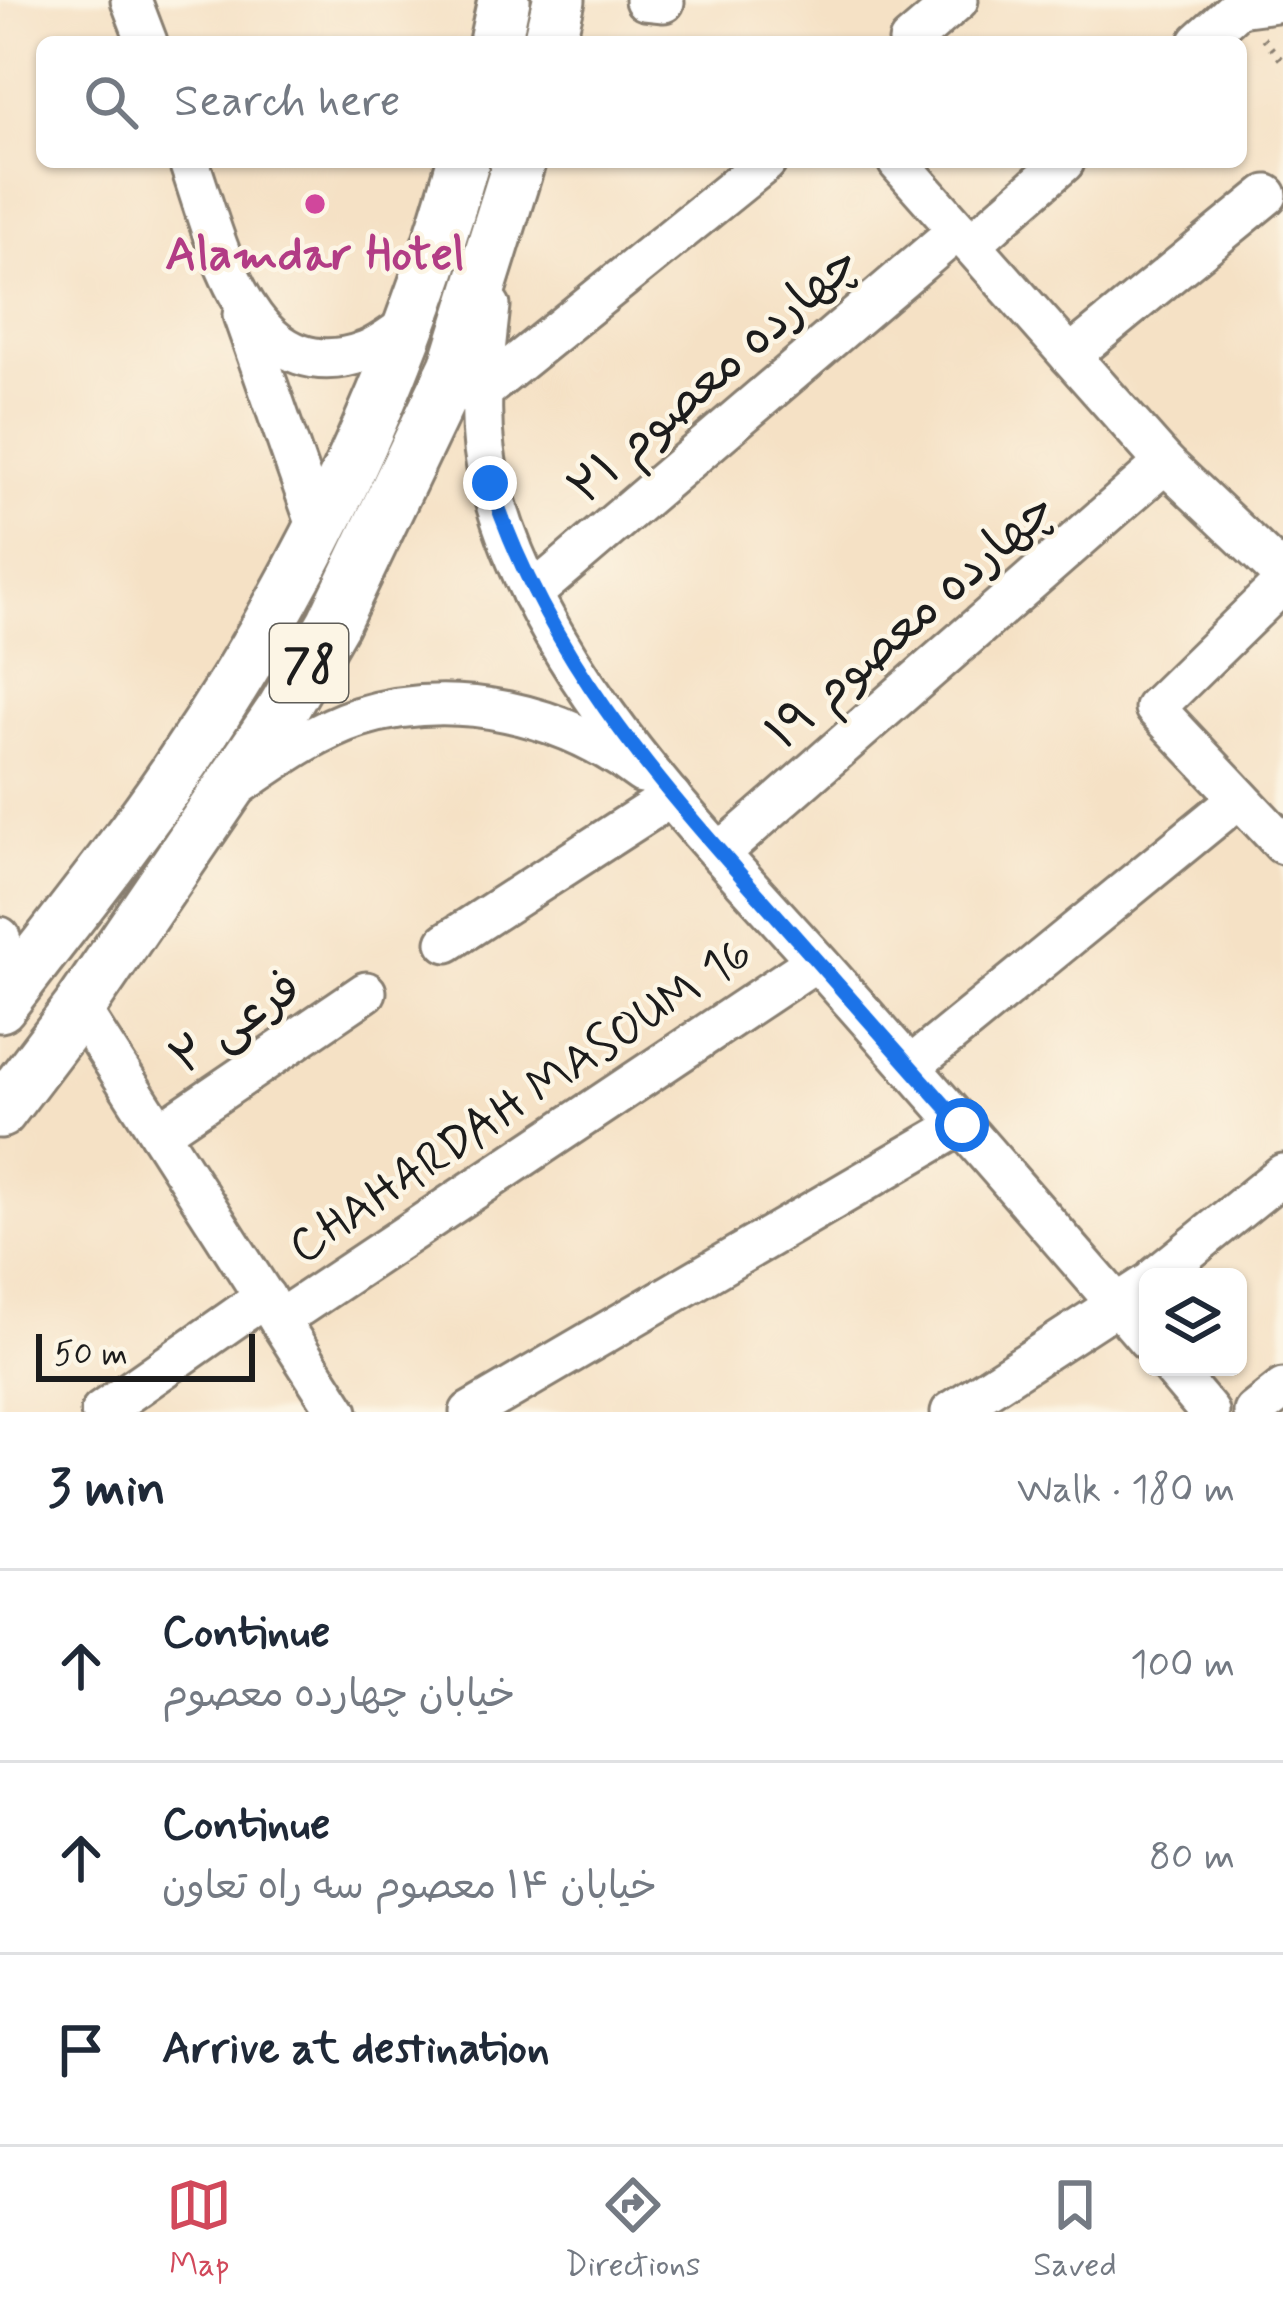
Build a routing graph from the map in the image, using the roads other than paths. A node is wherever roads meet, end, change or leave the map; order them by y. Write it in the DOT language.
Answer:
graph roads {
  1 [pos="130,0"];
  2 [pos="504,0"];
  3 [pos="560,0"];
  4 [pos="958,0"];
  5 [pos="1283,1"];
  6 [pos="145,36"];
  7 [pos="496,36"];
  8 [pos="551,36"];
  9 [pos="916,36"];
  10 [pos="1206,36"];
  11 [pos="191,168"];
  12 [pos="461,168"];
  13 [pos="517,168"];
  14 [pos="759,168"];
  15 [pos="903,168"];
  16 [pos="1056,168"];
  17 [pos="1267,195"];
  18 [pos="965,237"];
  19 [pos="495,249"];
  20 [pos="237,299"];
  21 [pos="413,322"];
  22 [pos="1070,356"];
  23 [pos="478,395"];
  24 [pos="1165,463"];
  25 [pos="319,531"];
  26 [pos="1283,579"];
  27 [pos="532,594"];
  28 [pos="668,794"];
  29 [pos="1239,798"];
  30 [pos="218,799"];
  31 [pos="1283,844"];
  32 [pos="720,853"];
  33 [pos="0,937"];
  34 [pos="447,942"];
  35 [pos="816,961"];
  36 [pos="366,992"];
  37 [pos="6,999"];
  38 [pos="79,1008"];
  39 [pos="910,1066"];
  40 [pos="0,1112"];
  41 [pos="962,1125"];
  42 [pos="159,1133"];
  43 [pos="1283,1174"];
  44 [pos="1167,1268"];
  45 [pos="1134,1295"];
  46 [pos="272,1308"];
  47 [pos="1179,1376"];
  48 [pos="1283,1389"];
  49 [pos="101,1412"];
  50 [pos="338,1412"];
  51 [pos="470,1412"];
  52 [pos="950,1412"];
  53 [pos="1209,1412"];
  54 [pos="1254,1412"];
  1 -- 6 [label="street"];
  2 -- 7 [label="main road"];
  3 -- 8 [label="main road"];
  4 -- 9 [label="street"];
  5 -- 10 [label="street"];
  11 -- 20 [label="street"];
  12 -- 21 [label="main road, 78"];
  13 -- 19 [label="main road, 78"];
  14 -- 23 [label="street"];
  15 -- 18 [label="street"];
  16 -- 18 [label="street, چهارده معصوم ۲۱"];
  17 -- 22 [label="street"];
  18 -- 22 [label="street"];
  18 -- 27 [label="street, چهارده معصوم ۲۱"];
  19 -- 23 [label="street"];
  19 -- 30 [label="main road, 78"];
  20 -- 21 [label="street"];
  20 -- 25 [label="street"];
  21 -- 25 [label="main road, 78"];
  22 -- 24 [label="street"];
  23 -- 27 [label="street"];
  24 -- 26 [label="street"];
  24 -- 32 [label="street, چهارده معصوم ۱۹"];
  25 -- 37 [label="main road, 78"];
  26 -- 29 [label="street"];
  27 -- 28 [label="street"];
  28 -- 30 [label="street"];
  28 -- 32 [label="street"];
  28 -- 34 [label="street"];
  29 -- 31 [label="street"];
  29 -- 39 [label="street"];
  30 -- 38 [label="main road, 78"];
  32 -- 35 [label="street"];
  33 -- 37 [label="street"];
  35 -- 39 [label="street"];
  35 -- 46 [label="street, CHAHARDAH MASOUM 16"];
  36 -- 42 [label="street, فرعی ۲"];
  38 -- 40 [label="main road, 78"];
  38 -- 42 [label="street"];
  39 -- 41 [label="street"];
  41 -- 45 [label="street"];
  41 -- 51 [label="street"];
  42 -- 46 [label="street"];
  43 -- 44 [label="street"];
  45 -- 52 [label="street"];
  46 -- 49 [label="street, CHAHARDAH MASOUM 16"];
  46 -- 50 [label="street"];
  47 -- 53 [label="street"];
  48 -- 54 [label="street"];
}
